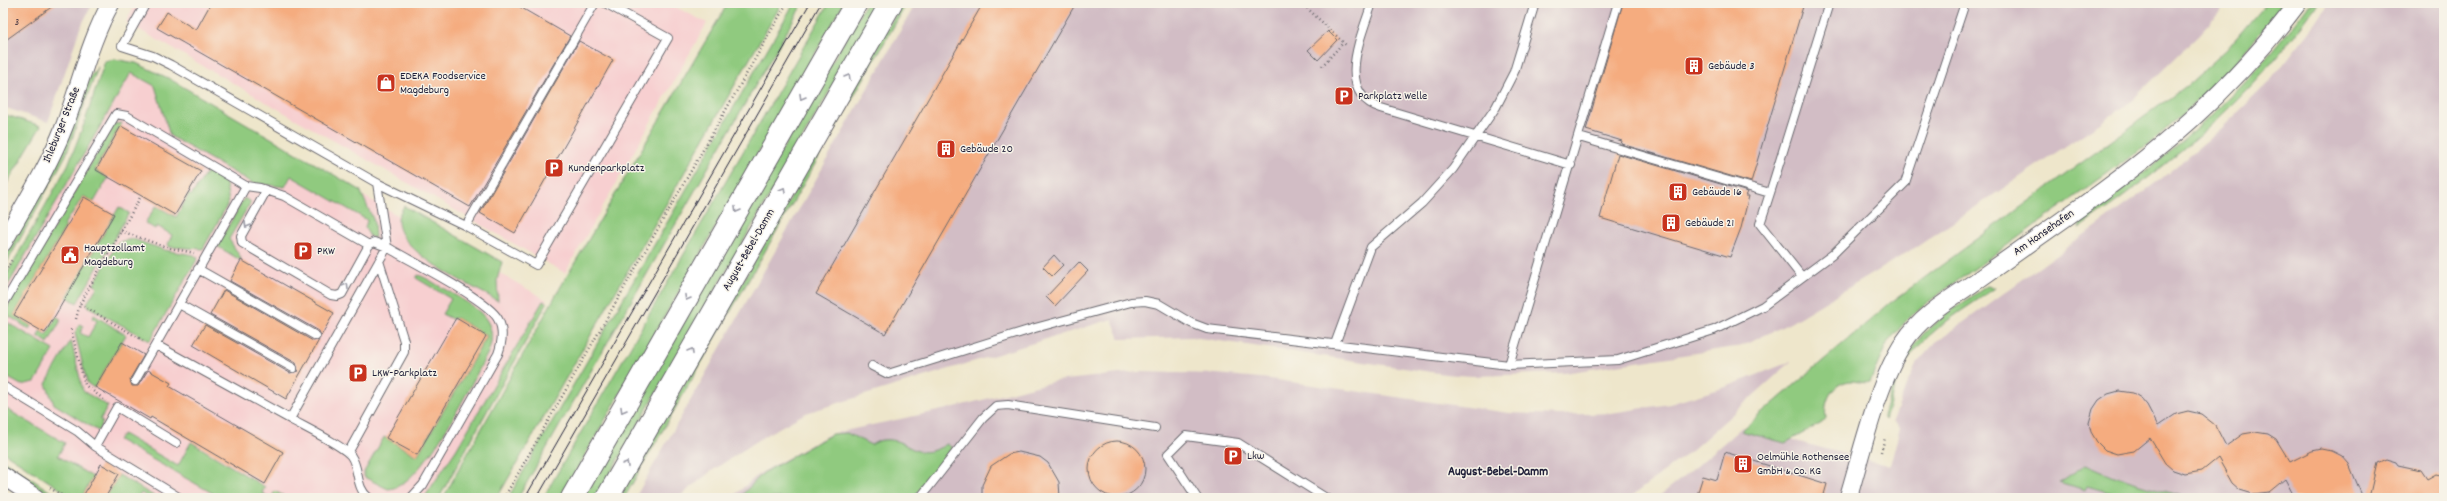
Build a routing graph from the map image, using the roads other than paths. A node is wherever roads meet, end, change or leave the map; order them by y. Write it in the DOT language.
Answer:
graph roads {
  1 [pos="111,3"];
  2 [pos="146,3"];
  3 [pos="595,3"];
  4 [pos="605,3"];
  5 [pos="856,3"];
  6 [pos="891,3"];
  7 [pos="1372,3"];
  8 [pos="1534,3"];
  9 [pos="1618,3"];
  10 [pos="1829,3"];
  11 [pos="1965,3"];
  12 [pos="2298,3"];
  13 [pos="1477,136"];
  14 [pos="1579,137"];
  15 [pos="1571,165"];
  16 [pos="378,183"];
  17 [pos="246,186"];
  18 [pos="266,191"];
  19 [pos="1770,193"];
  20 [pos="466,226"];
  21 [pos="3,243"];
  22 [pos="369,245"];
  23 [pos="387,247"];
  24 [pos="379,261"];
  25 [pos="198,269"];
  26 [pos="1802,277"];
  27 [pos="179,304"];
  28 [pos="3,305"];
  29 [pos="316,336"];
  30 [pos="156,344"];
  31 [pos="1335,344"];
  32 [pos="1509,365"];
  33 [pos="872,366"];
  34 [pos="293,368"];
  35 [pos="135,381"];
  36 [pos="3,386"];
  37 [pos="290,419"];
  38 [pos="1155,428"];
  39 [pos="176,443"];
  40 [pos="95,446"];
  41 [pos="348,453"];
  42 [pos="3,476"];
  43 [pos="360,485"];
  44 [pos="36,498"];
  45 [pos="180,498"];
  46 [pos="359,498"];
  47 [pos="369,498"];
  48 [pos="411,498"];
  49 [pos="572,498"];
  50 [pos="607,498"];
  51 [pos="920,498"];
  52 [pos="1197,498"];
  53 [pos="1326,498"];
  54 [pos="1848,498"];
  1 -- 21 [label="street, Ihleburger Straße"];
  2 -- 16 [label="lane"];
  3 -- 20 [label="lane"];
  4 -- 20 [label="lane"];
  5 -- 49 [label="main road, one-way"];
  50 -- 6 [label="main road, August-Bebel-Damm, one-way"];
  7 -- 13 [label="lane"];
  8 -- 13 [label="lane"];
  9 -- 14 [label="lane"];
  10 -- 19 [label="lane"];
  11 -- 26 [label="lane"];
  12 -- 54 [label="street, Am Hansehafen"];
  13 -- 15 [label="lane"];
  13 -- 31 [label="lane"];
  14 -- 15 [label="lane"];
  14 -- 19 [label="lane"];
  15 -- 32 [label="lane"];
  16 -- 20 [label="lane"];
  16 -- 23 [label="lane"];
  17 -- 18 [label="lane"];
  17 -- 25 [label="lane"];
  17 -- 28 [label="lane"];
  18 -- 22 [label="lane"];
  18 -- 22 [label="lane, one-way"];
  19 -- 26 [label="lane"];
  22 -- 23 [label="lane"];
  23 -- 24 [label="lane"];
  23 -- 48 [label="lane"];
  24 -- 37 [label="lane"];
  24 -- 41 [label="lane"];
  25 -- 27 [label="lane"];
  25 -- 29 [label="lane"];
  26 -- 32 [label="lane"];
  27 -- 30 [label="lane"];
  27 -- 34 [label="lane"];
  30 -- 35 [label="lane"];
  30 -- 37 [label="lane"];
  31 -- 32 [label="lane"];
  31 -- 33 [label="lane"];
  36 -- 40 [label="lane"];
  37 -- 41 [label="lane"];
  38 -- 51 [label="lane"];
  39 -- 40 [label="lane"];
  40 -- 45 [label="lane"];
  41 -- 43 [label="lane"];
  42 -- 44 [label="street"];
  43 -- 46 [label="lane"];
  43 -- 47 [label="lane"];
  52 -- 53 [label="lane"];
}
